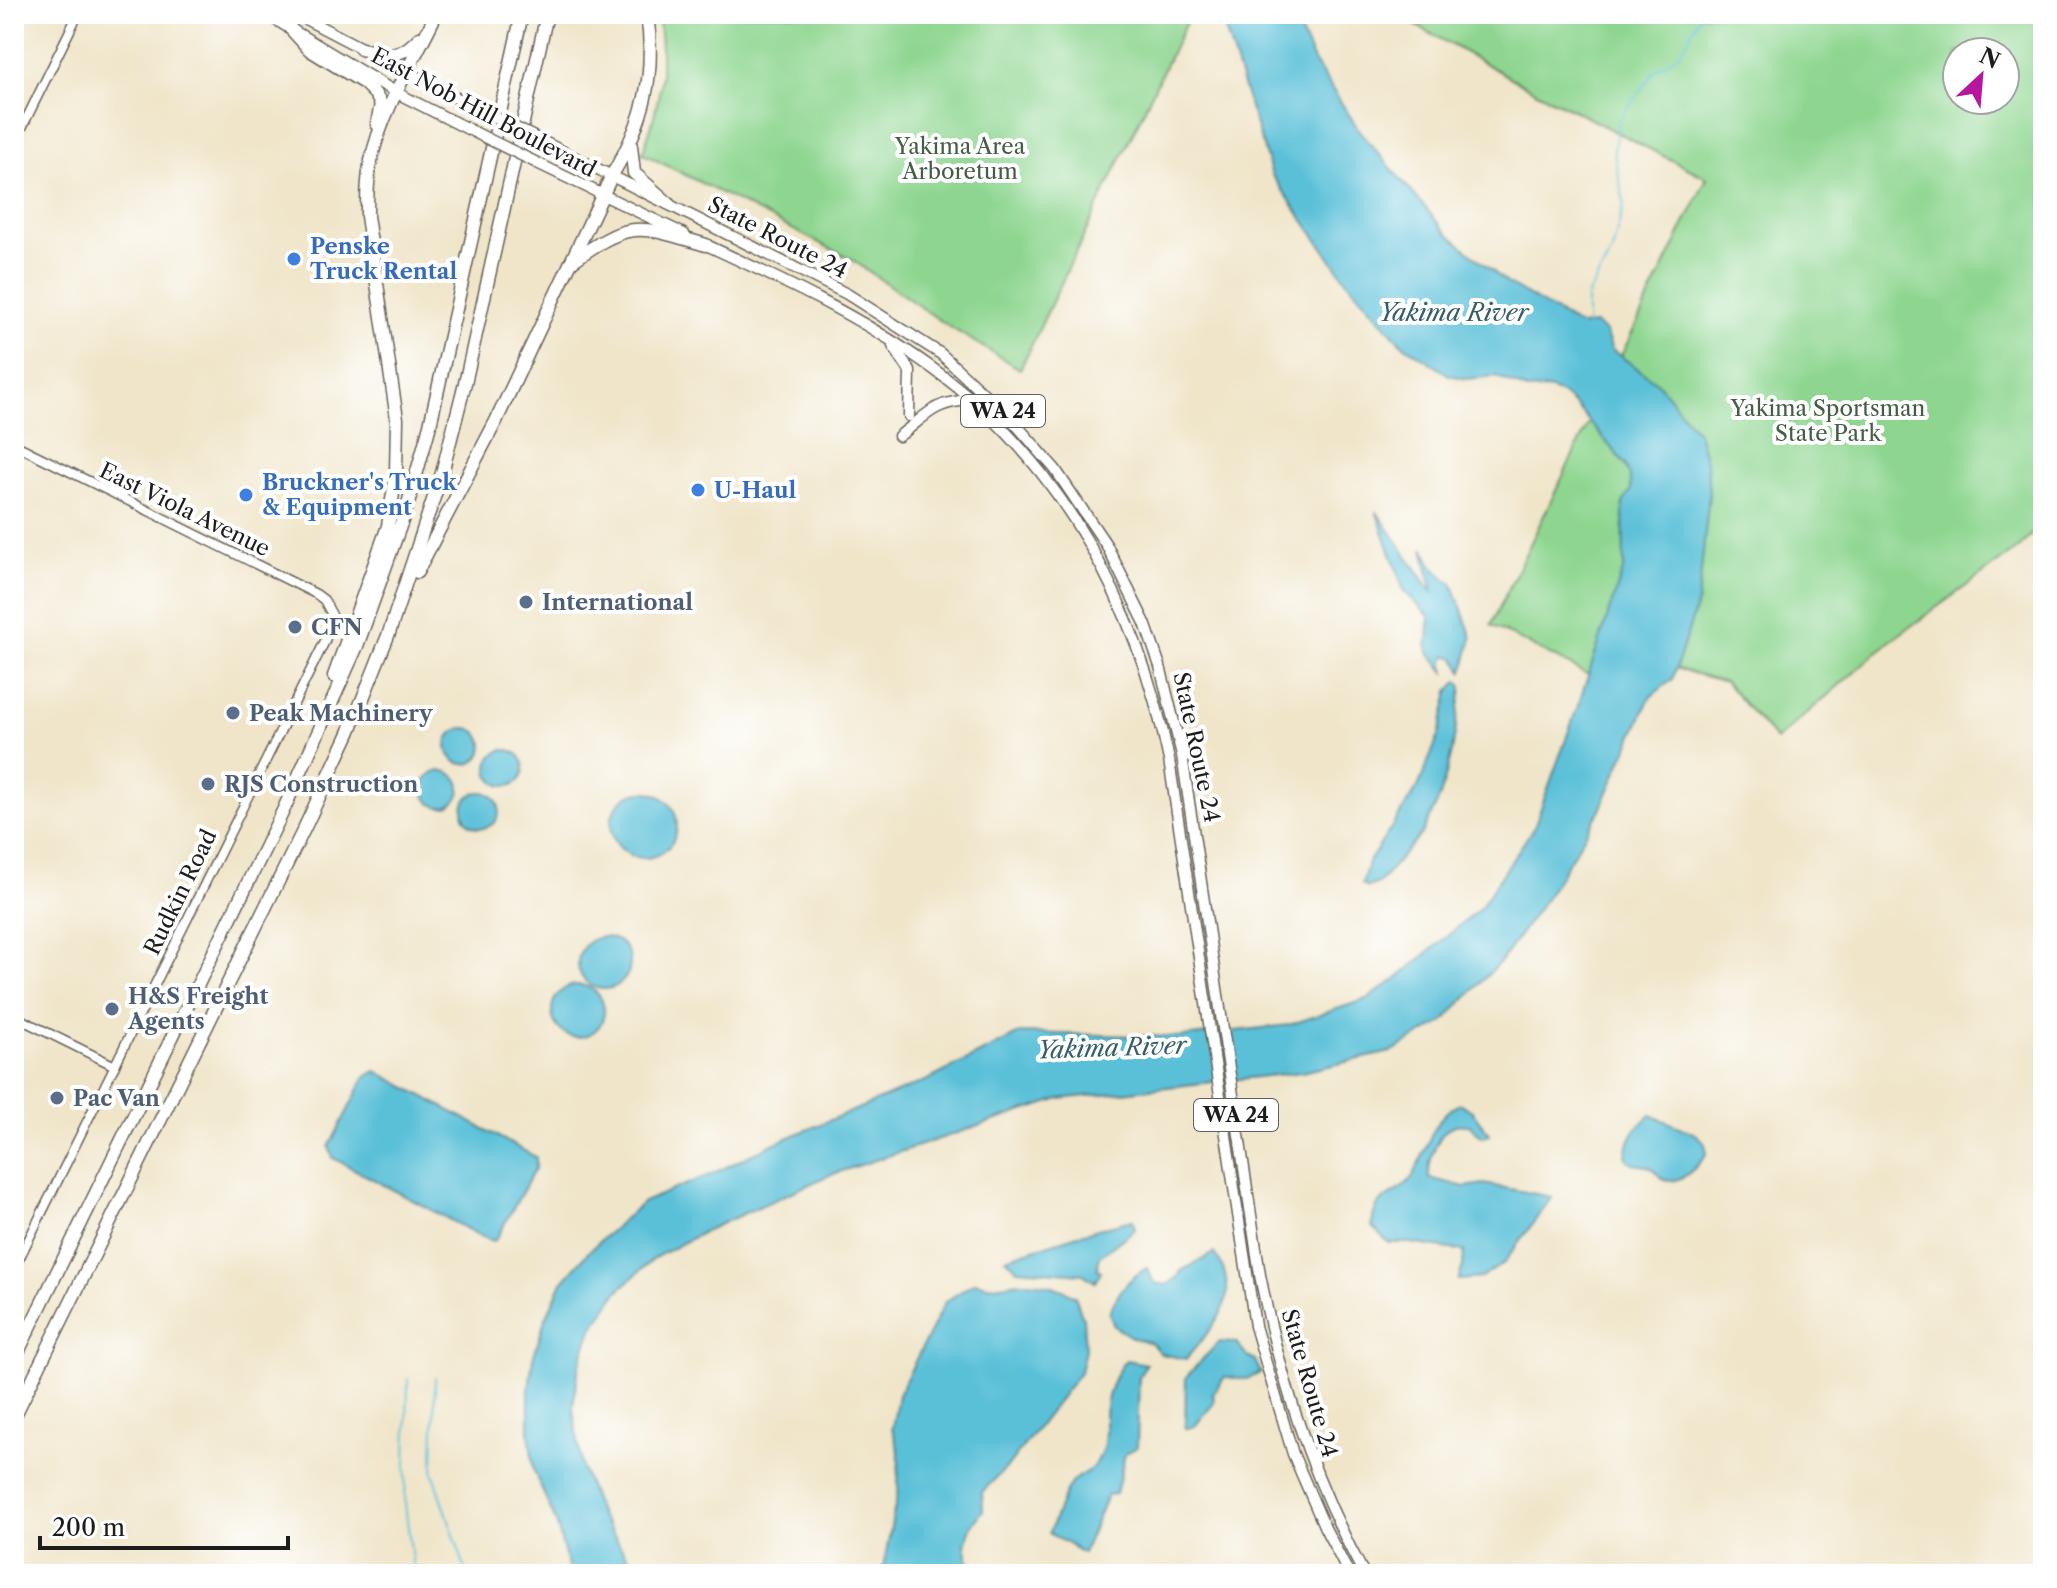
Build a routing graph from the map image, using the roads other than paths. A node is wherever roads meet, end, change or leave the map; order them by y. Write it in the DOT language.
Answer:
graph roads {
  1 [pos="78,14"];
  2 [pos="266,14"];
  3 [pos="296,14"];
  4 [pos="436,14"];
  5 [pos="522,14"];
  6 [pos="547,14"];
  7 [pos="647,14"];
  8 [pos="290,28"];
  9 [pos="428,32"];
  10 [pos="361,49"];
  11 [pos="407,73"];
  12 [pos="397,93"];
  13 [pos="631,143"];
  14 [pos="14,144"];
  15 [pos="371,158"];
  16 [pos="612,175"];
  17 [pos="602,196"];
  18 [pos="668,203"];
  19 [pos="706,245"];
  20 [pos="569,264"];
  21 [pos="890,340"];
  22 [pos="971,400"];
  23 [pos="909,416"];
  24 [pos="899,436"];
  25 [pos="14,444"];
  26 [pos="332,615"];
  27 [pos="389,633"];
  28 [pos="283,811"];
  29 [pos="14,1016"];
  30 [pos="115,1066"];
  31 [pos="14,1269"];
  32 [pos="14,1360"];
  33 [pos="14,1417"];
  34 [pos="1349,1574"];
  35 [pos="1364,1574"];
  1 -- 14 [label="street"];
  2 -- 8 [label="main road, East Nob Hill Boulevard"];
  3 -- 10 [label="main road, East Nob Hill Boulevard"];
  4 -- 9 [label="highway"];
  5 -- 28 [label="highway"];
  6 -- 27 [label="highway"];
  7 -- 13 [label="highway"];
  8 -- 12 [label="main road, East Nob Hill Boulevard"];
  8 -- 15 [label="highway"];
  9 -- 10 [label="highway"];
  9 -- 11 [label="highway"];
  10 -- 11 [label="main road, East Nob Hill Boulevard"];
  11 -- 12 [label="highway"];
  11 -- 16 [label="main road, East Nob Hill Boulevard / WA 24, bridge"];
  12 -- 15 [label="highway"];
  12 -- 17 [label="main road, East Nob Hill Boulevard / WA 24, bridge"];
  13 -- 16 [label="highway"];
  13 -- 18 [label="highway, WA 24"];
  15 -- 28 [label="highway"];
  16 -- 17 [label="highway"];
  16 -- 18 [label="main road, State Route 24 / WA 24"];
  17 -- 19 [label="main road, State Route 24 / WA 24"];
  17 -- 20 [label="highway"];
  18 -- 35 [label="main road, State Route 24 / WA 24"];
  19 -- 20 [label="highway, WA 24"];
  19 -- 21 [label="main road, State Route 24 / WA 24"];
  20 -- 27 [label="highway"];
  21 -- 22 [label="main road, State Route 24 / WA 24"];
  21 -- 23 [label="main road"];
  22 -- 24 [label="main road"];
  22 -- 34 [label="main road, State Route 24 / WA 24"];
  25 -- 26 [label="street, East Viola Avenue"];
  26 -- 30 [label="street, Rudkin Road"];
  27 -- 33 [label="highway"];
  28 -- 32 [label="highway"];
  29 -- 30 [label="street"];
  30 -- 31 [label="street, Rudkin Road"];
}
